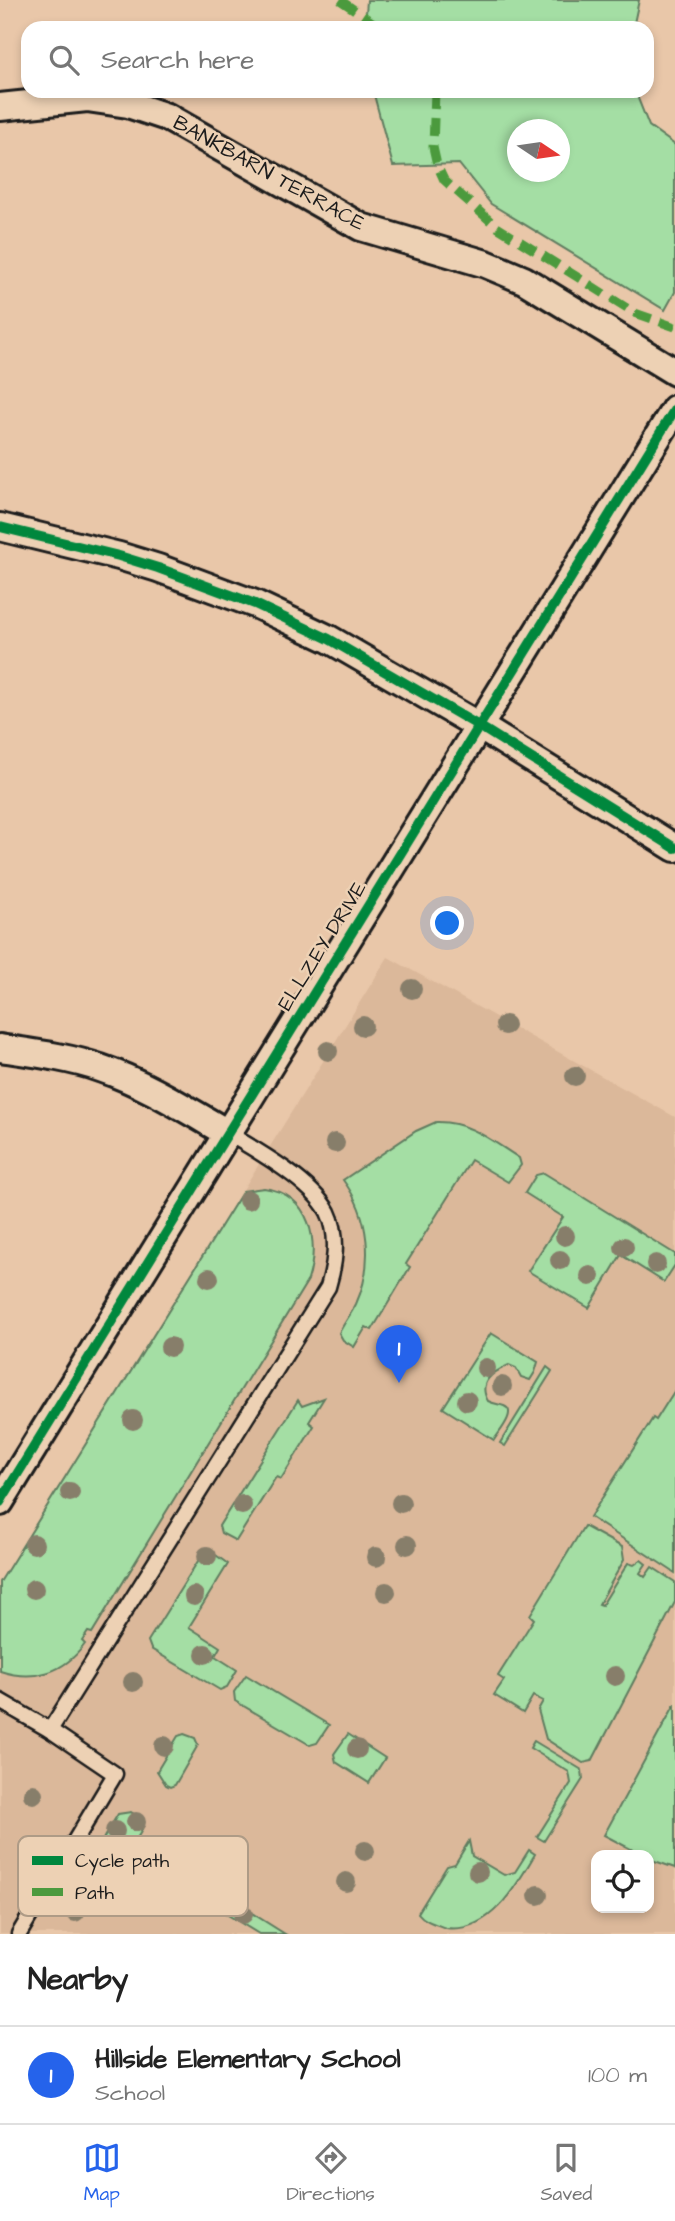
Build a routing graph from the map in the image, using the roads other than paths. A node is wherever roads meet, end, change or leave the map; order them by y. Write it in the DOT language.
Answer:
graph roads {
  1 [pos="0,107"];
  2 [pos="675,372"];
  3 [pos="675,409"];
  4 [pos="0,527"];
  5 [pos="479,726"];
  6 [pos="675,848"];
  7 [pos="0,1048"];
  8 [pos="229,1134"];
  9 [pos="0,1502"];
  10 [pos="0,1701"];
  11 [pos="50,1730"];
  12 [pos="78,1836"];
  13 [pos="30,1916"];
  14 [pos="19,1934"];
  1 -- 2 [label="street, BANKBARN TERRACE"];
  3 -- 5 [label="street, ELLZEY DRIVE"];
  4 -- 5 [label="street"];
  5 -- 6 [label="street"];
  5 -- 8 [label="street, ELLZEY DRIVE"];
  7 -- 8 [label="street"];
  8 -- 9 [label="street, ELLZEY DRIVE"];
  8 -- 11 [label="lane"];
  10 -- 11 [label="lane"];
  11 -- 12 [label="lane"];
  13 -- 14 [label="lane"];
}
